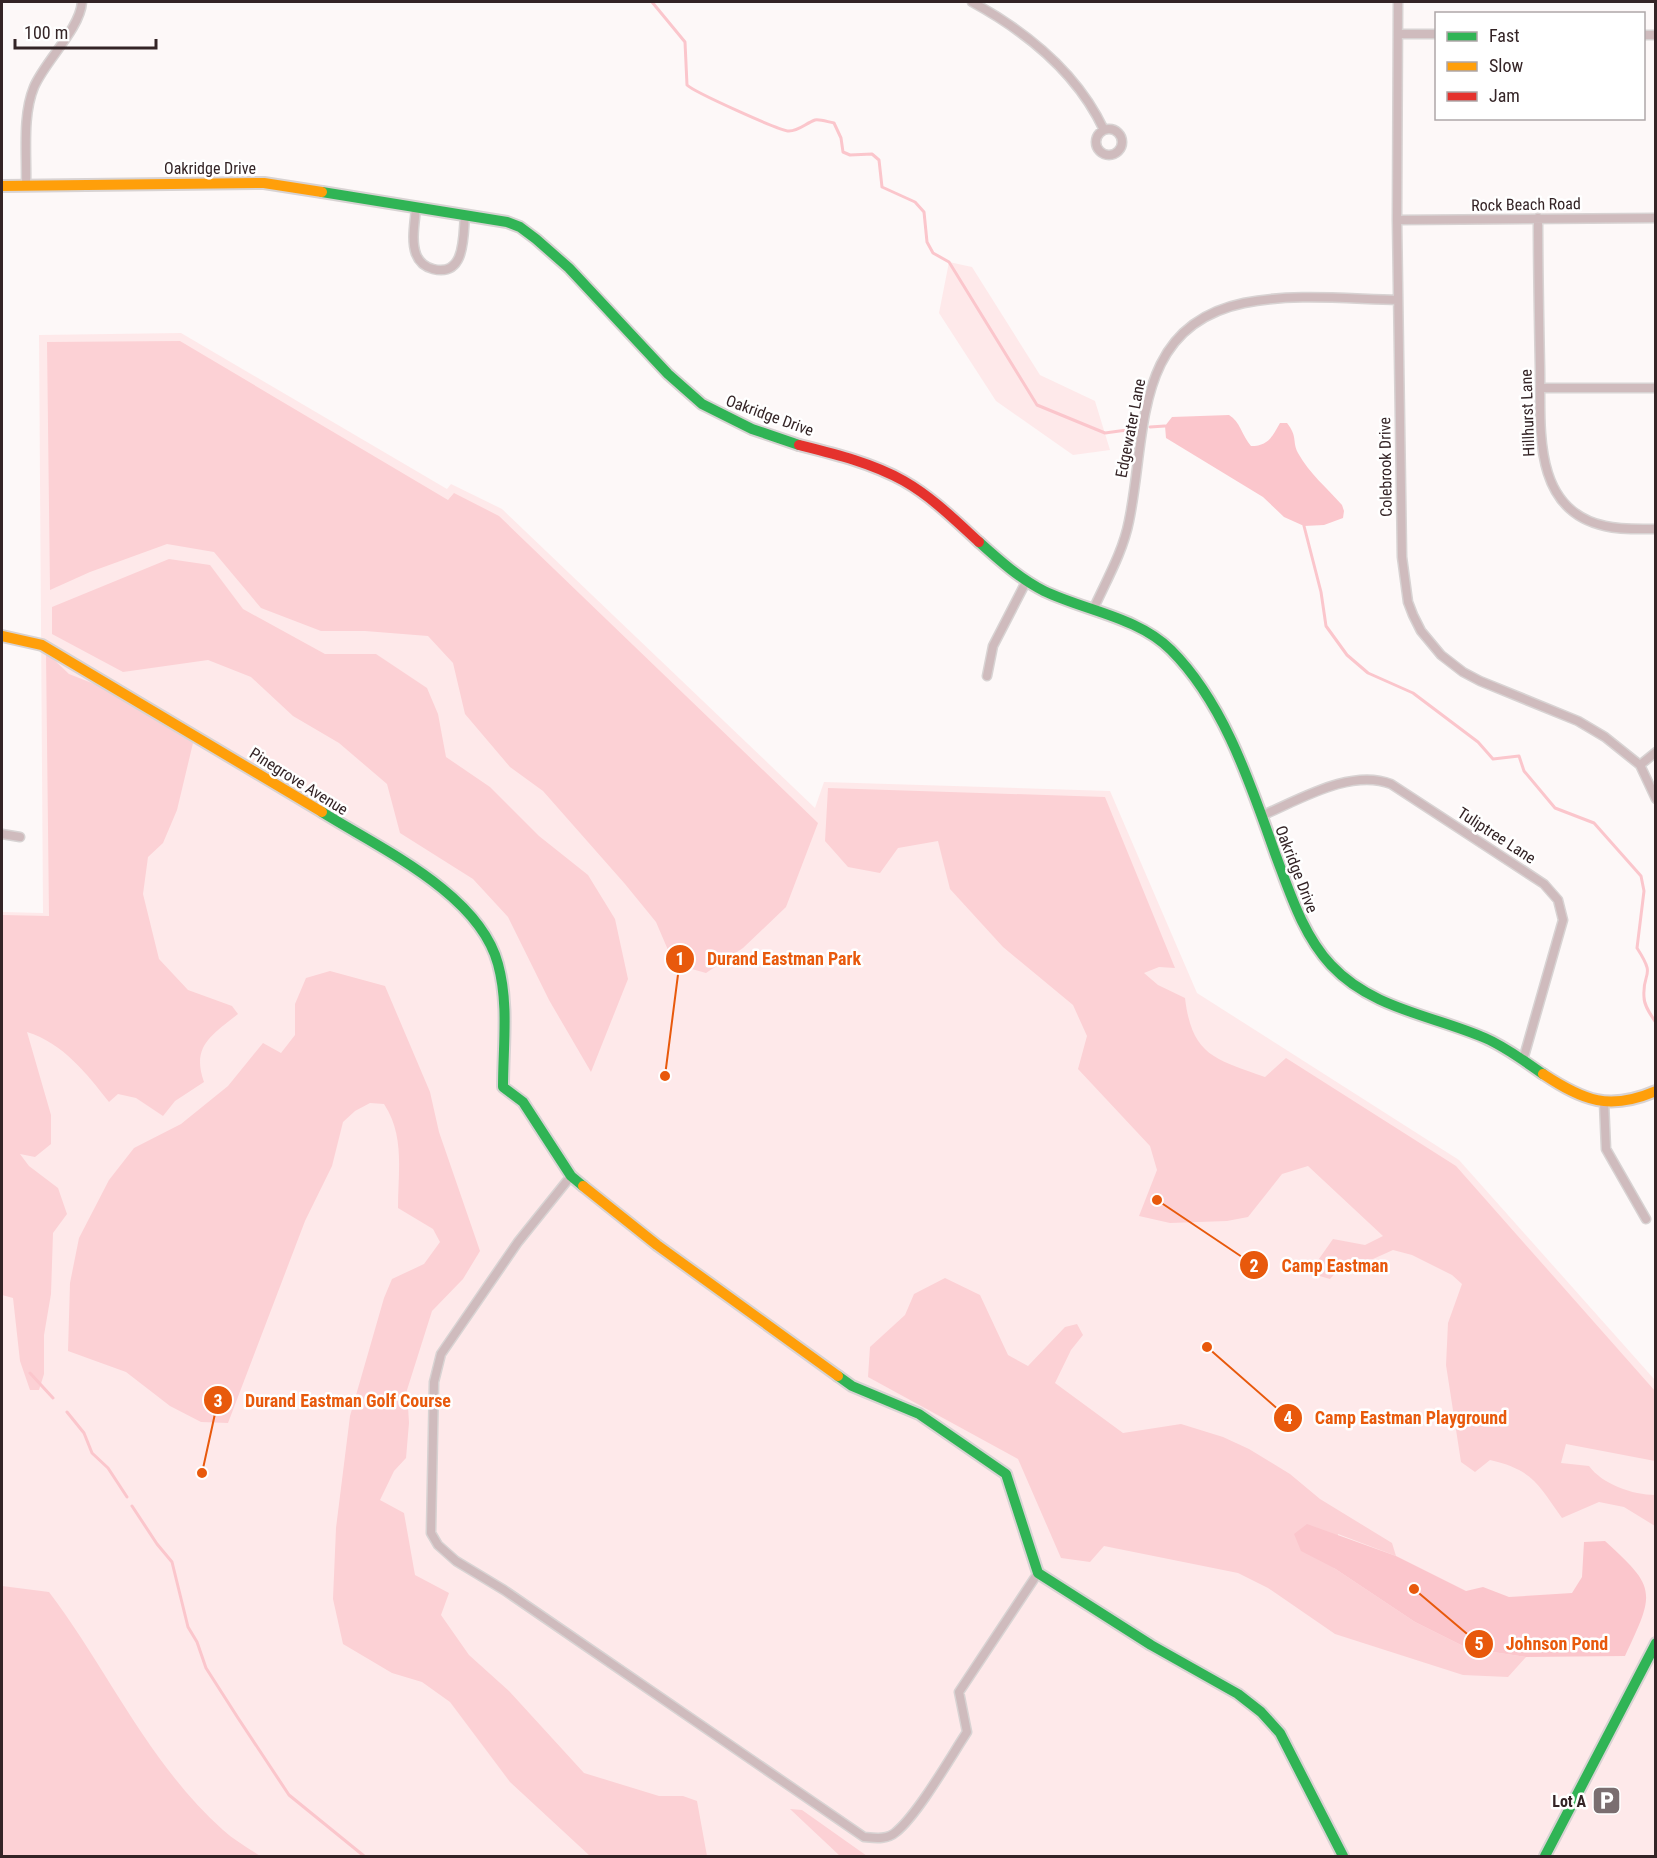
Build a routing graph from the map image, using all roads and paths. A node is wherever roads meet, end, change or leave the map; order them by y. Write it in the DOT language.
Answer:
graph roads {
  1 [pos="82,2"];
  2 [pos="972,2"];
  3 [pos="1398,2"];
  4 [pos="1398,34"];
  5 [pos="1435,34"];
  6 [pos="1104,130"];
  7 [pos="27,185"];
  8 [pos="2,186"];
  9 [pos="416,207"];
  10 [pos="465,215"];
  11 [pos="1538,218"];
  12 [pos="1656,218"];
  13 [pos="1397,220"];
  14 [pos="1398,300"];
  15 [pos="1540,388"];
  16 [pos="1656,388"];
  17 [pos="1656,529"];
  18 [pos="1027,580"];
  19 [pos="1093,610"];
  20 [pos="2,636"];
  21 [pos="987,676"];
  22 [pos="1656,752"];
  23 [pos="1640,765"];
  24 [pos="1656,799"];
  25 [pos="1261,816"];
  26 [pos="2,834"];
  27 [pos="20,837"];
  28 [pos="1523,1060"];
  29 [pos="1656,1091"];
  30 [pos="1604,1102"];
  31 [pos="571,1176"];
  32 [pos="1646,1219"];
  33 [pos="1038,1573"];
  34 [pos="1656,1643"];
  35 [pos="1343,1857"];
  36 [pos="1545,1857"];
  1 -- 7 [label="street"];
  2 -- 6 [label="street"];
  3 -- 4 [label="street, Colebrook Drive"];
  4 -- 5 [label="street"];
  4 -- 13 [label="street, Colebrook Drive"];
  7 -- 8 [label="street, Oakridge Drive"];
  7 -- 9 [label="street, Oakridge Drive"];
  9 -- 10 [label="street, Oakridge Drive"];
  9 -- 10 [label="street"];
  10 -- 18 [label="street, Oakridge Drive"];
  11 -- 12 [label="street, Rock Beach Road"];
  11 -- 13 [label="street, Rock Beach Road"];
  11 -- 15 [label="street, Hillhurst Lane"];
  13 -- 14 [label="street, Colebrook Drive"];
  14 -- 19 [label="street, Edgewater Lane"];
  14 -- 23 [label="street, Colebrook Drive"];
  15 -- 16 [label="street"];
  15 -- 17 [label="street, Hillhurst Lane"];
  18 -- 19 [label="street, Oakridge Drive"];
  18 -- 21 [label="street"];
  19 -- 25 [label="street, Oakridge Drive"];
  20 -- 31 [label="street, Pinegrove Avenue"];
  22 -- 23 [label="street"];
  23 -- 24 [label="street, Colebrook Drive"];
  25 -- 28 [label="street, Oakridge Drive"];
  25 -- 28 [label="street, Tuliptree Lane"];
  26 -- 27 [label="street"];
  28 -- 30 [label="street, Oakridge Drive"];
  29 -- 30 [label="street, Oakridge Drive"];
  30 -- 32 [label="street"];
  31 -- 33 [label="street"];
  31 -- 33 [label="street"];
  33 -- 35 [label="street"];
  34 -- 36 [label="street"];
}
